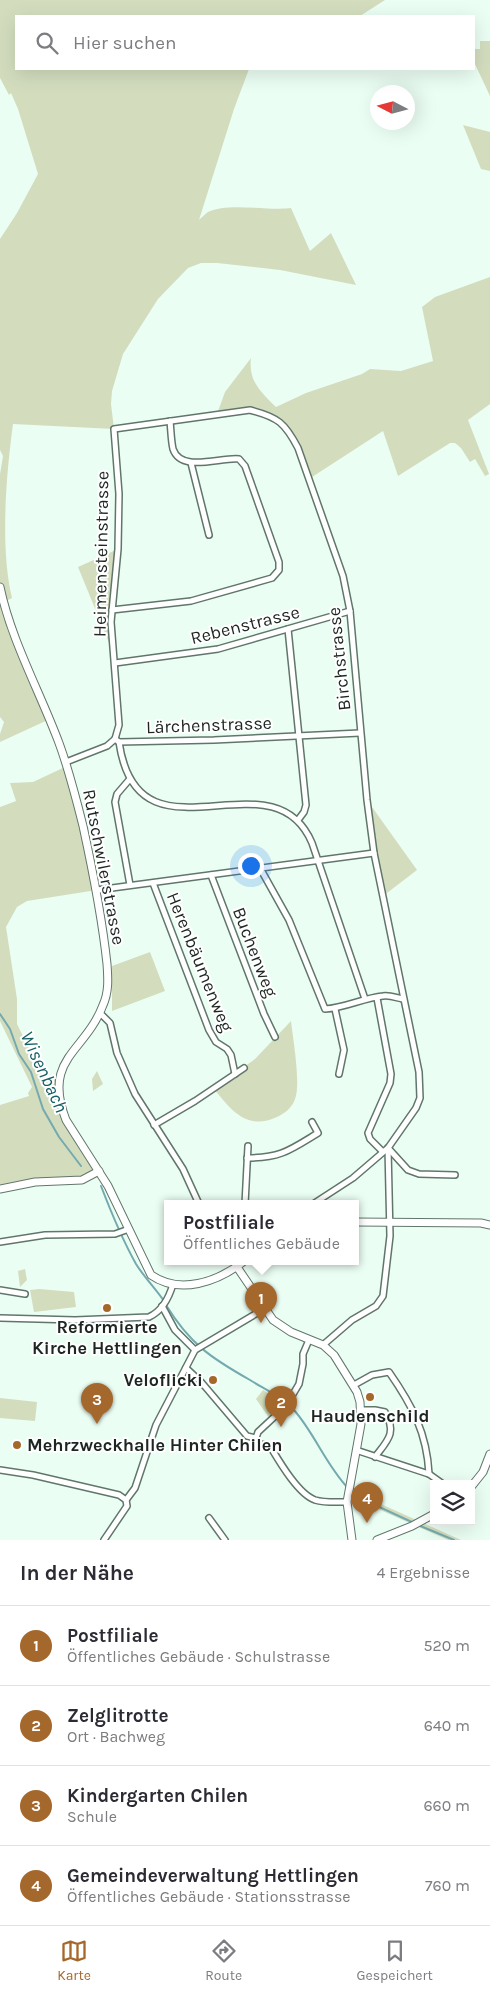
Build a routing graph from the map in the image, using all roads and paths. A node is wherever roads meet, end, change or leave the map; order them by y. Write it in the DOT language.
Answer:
graph roads {
  1 [pos="170,421"];
  2 [pos="114,429"];
  3 [pos="191,463"];
  4 [pos="209,535"];
  5 [pos="0,587"];
  6 [pos="112,610"];
  7 [pos="350,611"];
  8 [pos="288,629"];
  9 [pos="115,663"];
  10 [pos="360,732"];
  11 [pos="299,736"];
  12 [pos="117,740"];
  13 [pos="66,762"];
  14 [pos="129,780"];
  15 [pos="298,820"];
  16 [pos="374,853"];
  17 [pos="318,861"];
  18 [pos="260,868"];
  19 [pos="211,875"];
  20 [pos="153,883"];
  21 [pos="130,886"];
  22 [pos="97,890"];
  23 [pos="376,998"];
  24 [pos="365,999"];
  25 [pos="403,999"];
  26 [pos="335,1009"];
  27 [pos="100,1013"];
  28 [pos="275,1038"];
  29 [pos="244,1068"];
  30 [pos="235,1074"];
  31 [pos="338,1074"];
  32 [pos="312,1122"];
  33 [pos="154,1125"];
  34 [pos="248,1146"];
  35 [pos="385,1150"];
  36 [pos="247,1158"];
  37 [pos="99,1171"];
  38 [pos="455,1175"];
  39 [pos="0,1189"];
  40 [pos="197,1200"];
  41 [pos="245,1200"];
  42 [pos="319,1200"];
  43 [pos="490,1220"];
  44 [pos="359,1222"];
  45 [pos="388,1222"];
  46 [pos="481,1222"];
  47 [pos="490,1225"];
  48 [pos="127,1230"];
  49 [pos="0,1242"];
  50 [pos="238,1265"];
  51 [pos="241,1265"];
  52 [pos="173,1284"];
  53 [pos="0,1290"];
  54 [pos="25,1294"];
  55 [pos="164,1304"];
  56 [pos="264,1309"];
  57 [pos="0,1318"];
  58 [pos="309,1340"];
  59 [pos="323,1346"];
  60 [pos="198,1348"];
  61 [pos="186,1368"];
  62 [pos="354,1385"];
  63 [pos="361,1410"];
  64 [pos="256,1438"];
  65 [pos="356,1450"];
  66 [pos="490,1454"];
  67 [pos="375,1457"];
  68 [pos="0,1470"];
  69 [pos="429,1474"];
  70 [pos="437,1480"];
  71 [pos="475,1482"];
  72 [pos="126,1500"];
  73 [pos="347,1502"];
  74 [pos="430,1516"];
  75 [pos="209,1518"];
  76 [pos="104,1540"];
  77 [pos="225,1540"];
  78 [pos="352,1540"];
  79 [pos="377,1540"];
  1 -- 2 [label="street, Birchstrasse"];
  1 -- 3 [label="street"];
  1 -- 7 [label="street, Birchstrasse"];
  2 -- 6 [label="street, Heimensteinstrasse"];
  3 -- 4 [label="street"];
  3 -- 6 [label="street"];
  5 -- 13 [label="street, Rutschwilerstrasse"];
  6 -- 9 [label="street, Heimensteinstrasse"];
  7 -- 8 [label="street, Rebenstrasse"];
  7 -- 10 [label="street, Birchstrasse"];
  8 -- 9 [label="street, Rebenstrasse"];
  8 -- 11 [label="street"];
  9 -- 12 [label="street, Heimensteinstrasse"];
  10 -- 11 [label="street, Lärchenstrasse"];
  10 -- 16 [label="street, Birchstrasse"];
  11 -- 12 [label="street, Lärchenstrasse"];
  11 -- 15 [label="street"];
  12 -- 13 [label="street, Lärchenstrasse"];
  12 -- 14 [label="street, Heimensteinstrasse"];
  13 -- 22 [label="street, Rutschwilerstrasse"];
  14 -- 15 [label="street"];
  14 -- 21 [label="street"];
  15 -- 17 [label="street"];
  16 -- 17 [label="street"];
  16 -- 25 [label="street, Birchstrasse"];
  17 -- 18 [label="street"];
  17 -- 24 [label="street"];
  18 -- 19 [label="street"];
  18 -- 26 [label="street"];
  19 -- 20 [label="street"];
  19 -- 28 [label="street, Buchenweg"];
  20 -- 21 [label="street"];
  20 -- 30 [label="street, Herenbäumenweg"];
  21 -- 22 [label="street"];
  22 -- 27 [label="street, Rutschwilerstrasse"];
  23 -- 24 [label="street"];
  23 -- 25 [label="street"];
  23 -- 35 [label="street"];
  24 -- 26 [label="street"];
  25 -- 35 [label="street, Birchstrasse"];
  26 -- 31 [label="street"];
  27 -- 33 [label="street"];
  27 -- 37 [label="street, Rutschwilerstrasse"];
  29 -- 30 [label="street"];
  30 -- 33 [label="street"];
  32 -- 36 [label="street"];
  33 -- 40 [label="street"];
  34 -- 36 [label="street"];
  35 -- 38 [label="street"];
  35 -- 42 [label="street, Birchstrasse"];
  35 -- 45 [label="street"];
  36 -- 41 [label="street"];
  37 -- 39 [label="street"];
  37 -- 48 [label="street, Rutschwilerstrasse"];
  43 -- 46 [label="street"];
  44 -- 45 [label="street"];
  45 -- 46 [label="street"];
  45 -- 59 [label="street"];
  46 -- 47 [label="street"];
  48 -- 49 [label="street"];
  48 -- 52 [label="street, Rutschwilerstrasse"];
  50 -- 52 [label="street"];
  51 -- 56 [label="street"];
  52 -- 55 [label="street"];
  53 -- 54 [label="street"];
  55 -- 57 [label="street"];
  55 -- 60 [label="street"];
  56 -- 58 [label="street"];
  56 -- 60 [label="street"];
  58 -- 59 [label="street"];
  58 -- 64 [label="street"];
  59 -- 62 [label="street"];
  60 -- 61 [label="street"];
  61 -- 64 [label="street"];
  61 -- 72 [label="street"];
  62 -- 63 [label="street"];
  62 -- 69 [label="street"];
  63 -- 65 [label="street"];
  63 -- 67 [label="street"];
  64 -- 73 [label="street"];
  65 -- 67 [label="street"];
  65 -- 73 [label="street"];
  66 -- 71 [label="street"];
  67 -- 69 [label="street"];
  68 -- 72 [label="street"];
  69 -- 70 [label="street"];
  72 -- 76 [label="street"];
  73 -- 78 [label="street"];
  74 -- 79 [label="street"];
  75 -- 77 [label="street"];
}
